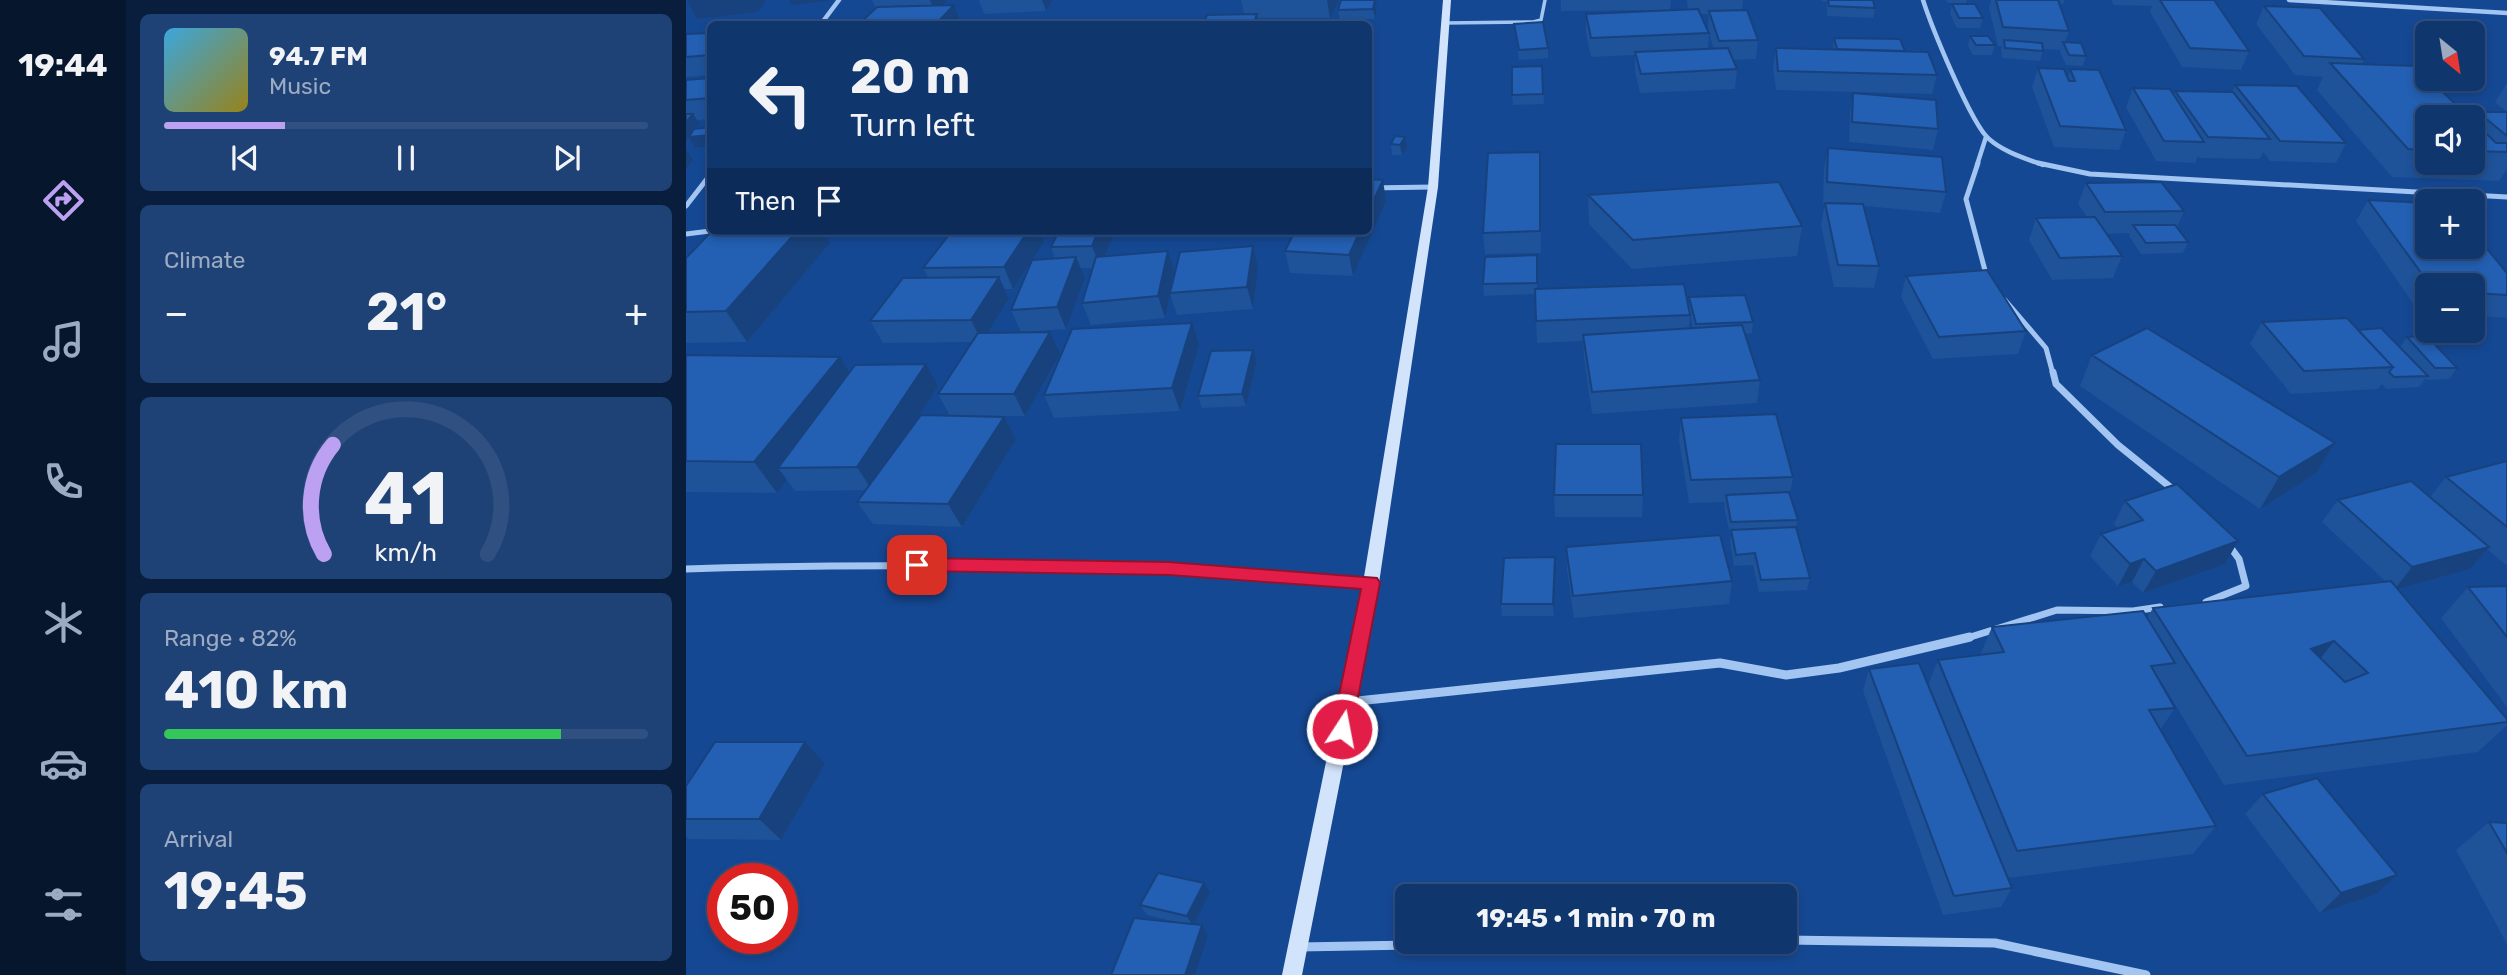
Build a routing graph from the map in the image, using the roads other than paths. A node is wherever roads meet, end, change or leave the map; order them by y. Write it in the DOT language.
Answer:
graph roads {
  1 [pos="839,0"];
  2 [pos="1447,0"];
  3 [pos="1545,0"];
  4 [pos="1923,0"];
  5 [pos="2290,0"];
  6 [pos="2507,13"];
  7 [pos="823,21"];
  8 [pos="1445,23"];
  9 [pos="1986,138"];
  10 [pos="707,179"];
  11 [pos="1372,187"];
  12 [pos="1433,187"];
  13 [pos="2507,197"];
  14 [pos="686,206"];
  15 [pos="707,231"];
  16 [pos="686,234"];
  17 [pos="2186,500"];
  18 [pos="2222,537"];
  19 [pos="686,569"];
  20 [pos="1371,583"];
  21 [pos="2200,603"];
  22 [pos="2173,606"];
  23 [pos="1348,702"];
  24 [pos="1797,940"];
  25 [pos="1395,945"];
  26 [pos="1299,947"];
  27 [pos="1292,975"];
  28 [pos="2146,975"];
  1 -- 7 [label="street"];
  2 -- 8 [label="main road"];
  3 -- 8 [label="lane"];
  4 -- 9 [label="street"];
  5 -- 6 [label="street"];
  8 -- 12 [label="main road"];
  9 -- 13 [label="street"];
  9 -- 17 [label="street"];
  10 -- 14 [label="street"];
  11 -- 12 [label="street"];
  12 -- 20 [label="main road"];
  15 -- 16 [label="street"];
  18 -- 21 [label="street"];
  19 -- 20 [label="street"];
  20 -- 23 [label="main road"];
  22 -- 23 [label="street"];
  23 -- 26 [label="main road"];
  24 -- 28 [label="street"];
  25 -- 26 [label="street"];
  26 -- 27 [label="main road"];
}
